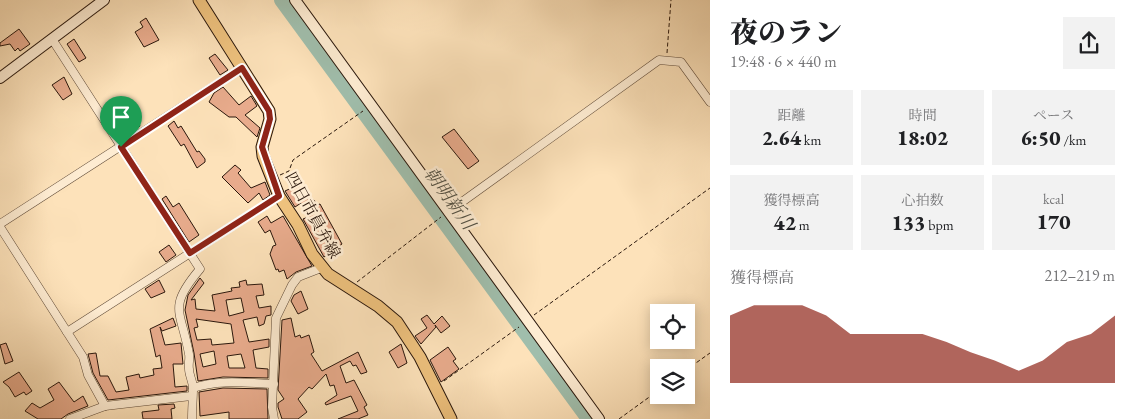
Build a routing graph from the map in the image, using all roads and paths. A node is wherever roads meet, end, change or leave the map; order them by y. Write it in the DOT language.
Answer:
graph roads {
  1 [pos="104,0"];
  2 [pos="199,0"];
  3 [pos="295,0"];
  4 [pos="672,0"];
  5 [pos="52,39"];
  6 [pos="667,61"];
  7 [pos="242,68"];
  8 [pos="0,78"];
  9 [pos="710,102"];
  10 [pos="366,108"];
  11 [pos="121,147"];
  12 [pos="273,179"];
  13 [pos="710,188"];
  14 [pos="279,196"];
  15 [pos="446,214"];
  16 [pos="0,226"];
  17 [pos="190,253"];
  18 [pos="321,268"];
  19 [pos="351,287"];
  20 [pos="528,321"];
  21 [pos="517,328"];
  22 [pos="66,332"];
  23 [pos="710,353"];
  24 [pos="695,364"];
  25 [pos="274,384"];
  26 [pos="435,388"];
  27 [pos="192,392"];
  28 [pos="650,397"];
  29 [pos="106,406"];
  30 [pos="70,419"];
  31 [pos="192,419"];
  32 [pos="274,419"];
  33 [pos="451,419"];
  34 [pos="599,419"];
  35 [pos="619,419"];
  1 -- 5 [label="street"];
  2 -- 7 [label="main road, 四日市員弁線"];
  3 -- 15 [label="street"];
  4 -- 6 [label="path"];
  5 -- 8 [label="street"];
  5 -- 11 [label="street"];
  6 -- 9 [label="street"];
  6 -- 15 [label="street"];
  7 -- 11 [label="street"];
  7 -- 12 [label="main road, 四日市員弁線"];
  10 -- 12 [label="path"];
  11 -- 16 [label="street"];
  11 -- 17 [label="street"];
  12 -- 14 [label="main road, 四日市員弁線"];
  13 -- 20 [label="path"];
  14 -- 17 [label="street"];
  14 -- 18 [label="main road, 四日市員弁線"];
  15 -- 19 [label="path"];
  15 -- 20 [label="street"];
  16 -- 22 [label="street"];
  17 -- 22 [label="street"];
  17 -- 27 [label="street"];
  18 -- 19 [label="main road, 四日市員弁線"];
  18 -- 25 [label="street"];
  19 -- 26 [label="main road, 四日市員弁線"];
  20 -- 34 [label="street"];
  21 -- 26 [label="path"];
  22 -- 29 [label="street"];
  23 -- 24 [label="path"];
  25 -- 27 [label="street"];
  25 -- 32 [label="street"];
  26 -- 33 [label="main road, 四日市員弁線"];
  27 -- 29 [label="street"];
  27 -- 31 [label="street"];
  28 -- 35 [label="path"];
  29 -- 30 [label="street"];
}
